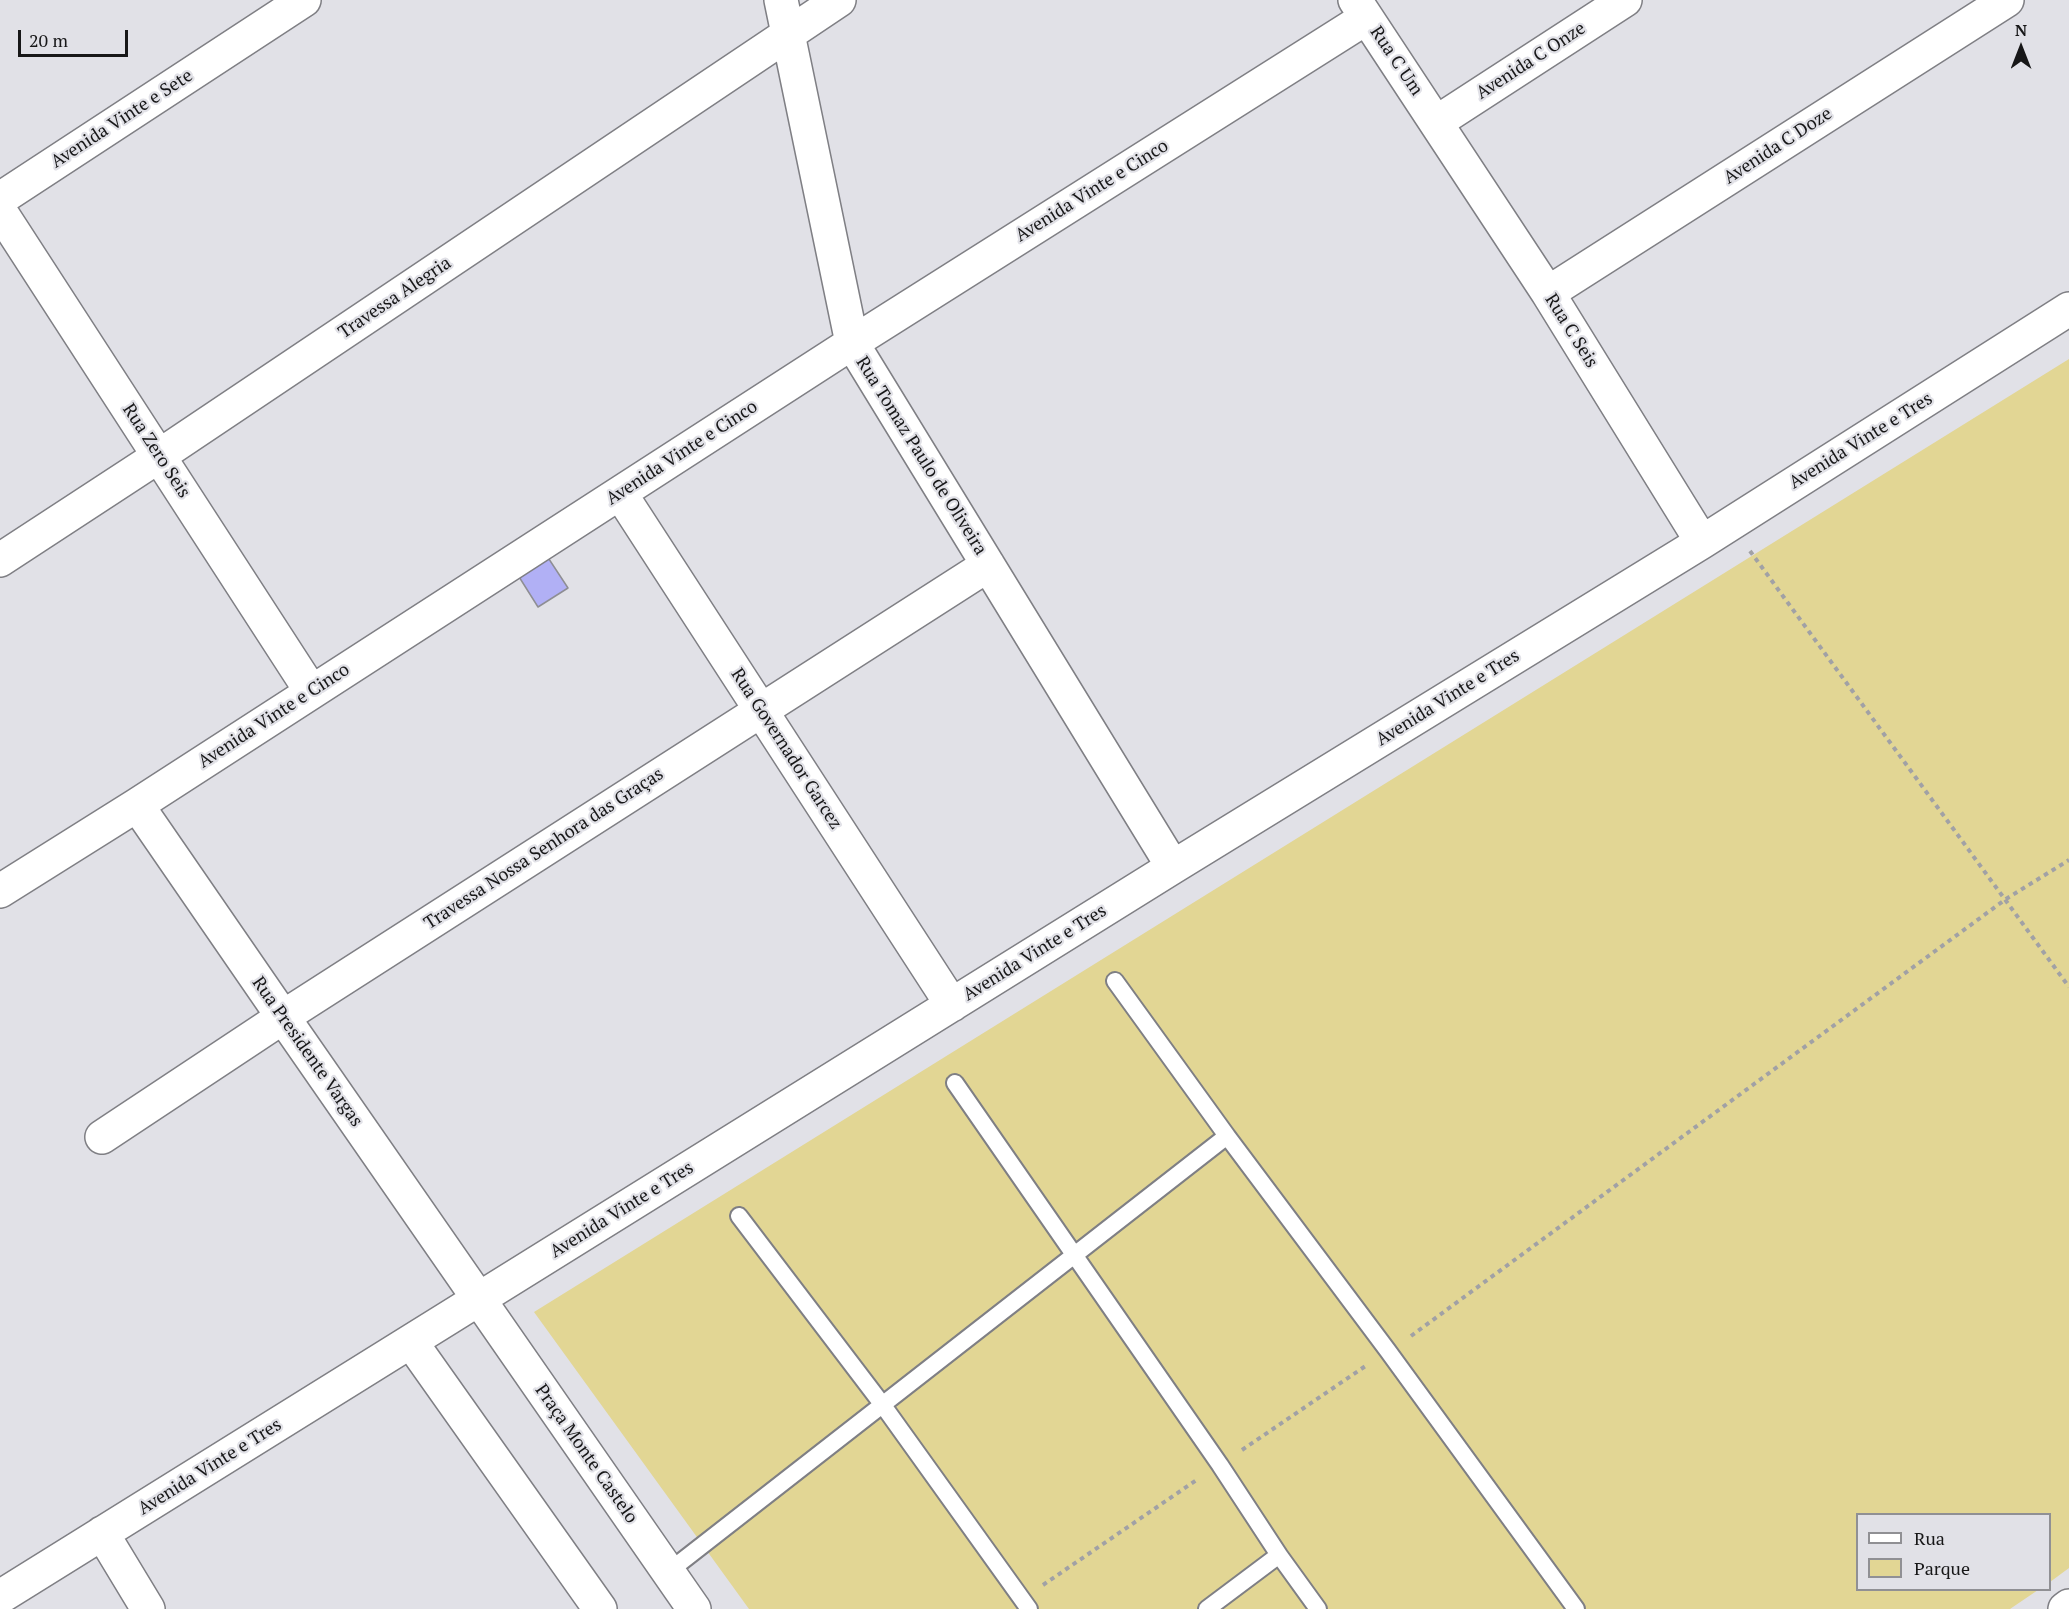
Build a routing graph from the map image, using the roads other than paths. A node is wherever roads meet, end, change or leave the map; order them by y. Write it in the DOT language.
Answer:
graph roads {
  1 [pos="304,0"];
  2 [pos="781,0"];
  3 [pos="839,0"];
  4 [pos="1625,0"];
  5 [pos="2007,0"];
  6 [pos="1361,9"];
  7 [pos="790,34"];
  8 [pos="1437,122"];
  9 [pos="0,199"];
  10 [pos="0,211"];
  11 [pos="1548,293"];
  12 [pos="2069,309"];
  13 [pos="852,343"];
  14 [pos="159,456"];
  15 [pos="620,493"];
  16 [pos="1702,542"];
  17 [pos="0,560"];
  18 [pos="988,565"];
  19 [pos="311,691"];
  20 [pos="760,710"];
  21 [pos="137,805"];
  22 [pos="1173,867"];
  23 [pos="0,891"];
  24 [pos="1115,981"];
  25 [pos="952,1005"];
  26 [pos="282,1017"];
  27 [pos="955,1083"];
  28 [pos="1227,1136"];
  29 [pos="102,1137"];
  30 [pos="739,1216"];
  31 [pos="1073,1255"];
  32 [pos="478,1299"];
  33 [pos="411,1342"];
  34 [pos="882,1404"];
  35 [pos="102,1533"];
  36 [pos="1279,1555"];
  37 [pos="668,1572"];
  38 [pos="0,1597"];
  39 [pos="1025,1605"];
  40 [pos="1567,1606"];
  41 [pos="2069,1606"];
  42 [pos="148,1609"];
  43 [pos="600,1609"];
  44 [pos="694,1609"];
  45 [pos="1207,1609"];
  46 [pos="1318,1609"];
  47 [pos="2065,1609"];
  1 -- 9 [label="street, Avenida Vinte e Sete"];
  2 -- 7 [label="street, Rua Tomaz Paulo de Oliveira"];
  3 -- 7 [label="street, Travessa Alegria"];
  4 -- 8 [label="street, Avenida C Onze"];
  5 -- 11 [label="street, Avenida C Doze"];
  6 -- 8 [label="street, Rua C Um"];
  6 -- 13 [label="street, Avenida Vinte e Cinco"];
  7 -- 13 [label="street, Rua Tomaz Paulo de Oliveira"];
  7 -- 14 [label="street, Travessa Alegria"];
  8 -- 11 [label="street, Rua C Seis"];
  10 -- 14 [label="street, Rua Zero Seis"];
  11 -- 16 [label="street, Rua C Seis"];
  12 -- 16 [label="street, Avenida Vinte e Tres"];
  13 -- 15 [label="street, Avenida Vinte e Cinco"];
  13 -- 18 [label="street, Rua Tomaz Paulo de Oliveira"];
  14 -- 17 [label="street, Travessa Alegria"];
  14 -- 19 [label="street, Rua Zero Seis"];
  15 -- 19 [label="street, Avenida Vinte e Cinco"];
  15 -- 20 [label="street, Rua Governador Garcez"];
  16 -- 22 [label="street, Avenida Vinte e Tres"];
  18 -- 20 [label="street, Travessa Nossa Senhora das Graças"];
  18 -- 22 [label="street, Rua Tomaz Paulo de Oliveira"];
  19 -- 21 [label="street, Avenida Vinte e Cinco"];
  20 -- 25 [label="street, Rua Governador Garcez"];
  20 -- 26 [label="street, Travessa Nossa Senhora das Graças"];
  21 -- 23 [label="street, Avenida Vinte e Cinco"];
  21 -- 26 [label="street, Rua Presidente Vargas"];
  22 -- 25 [label="street, Avenida Vinte e Tres"];
  24 -- 28 [label="lane"];
  25 -- 32 [label="street, Avenida Vinte e Tres"];
  26 -- 29 [label="street, Travessa Nossa Senhora das Graças"];
  26 -- 32 [label="street, Rua Presidente Vargas"];
  27 -- 31 [label="lane"];
  28 -- 31 [label="lane"];
  28 -- 40 [label="lane"];
  30 -- 34 [label="lane"];
  31 -- 34 [label="lane"];
  31 -- 36 [label="lane"];
  32 -- 33 [label="street, Avenida Vinte e Tres"];
  32 -- 37 [label="street, Praça Monte Castelo"];
  33 -- 35 [label="street, Avenida Vinte e Tres"];
  33 -- 43 [label="street"];
  34 -- 37 [label="lane"];
  34 -- 39 [label="lane"];
  35 -- 38 [label="street, Avenida Vinte e Tres"];
  35 -- 42 [label="street"];
  36 -- 45 [label="lane"];
  36 -- 46 [label="lane"];
  37 -- 44 [label="street, Praça Monte Castelo"];
  41 -- 47 [label="street"];
}
